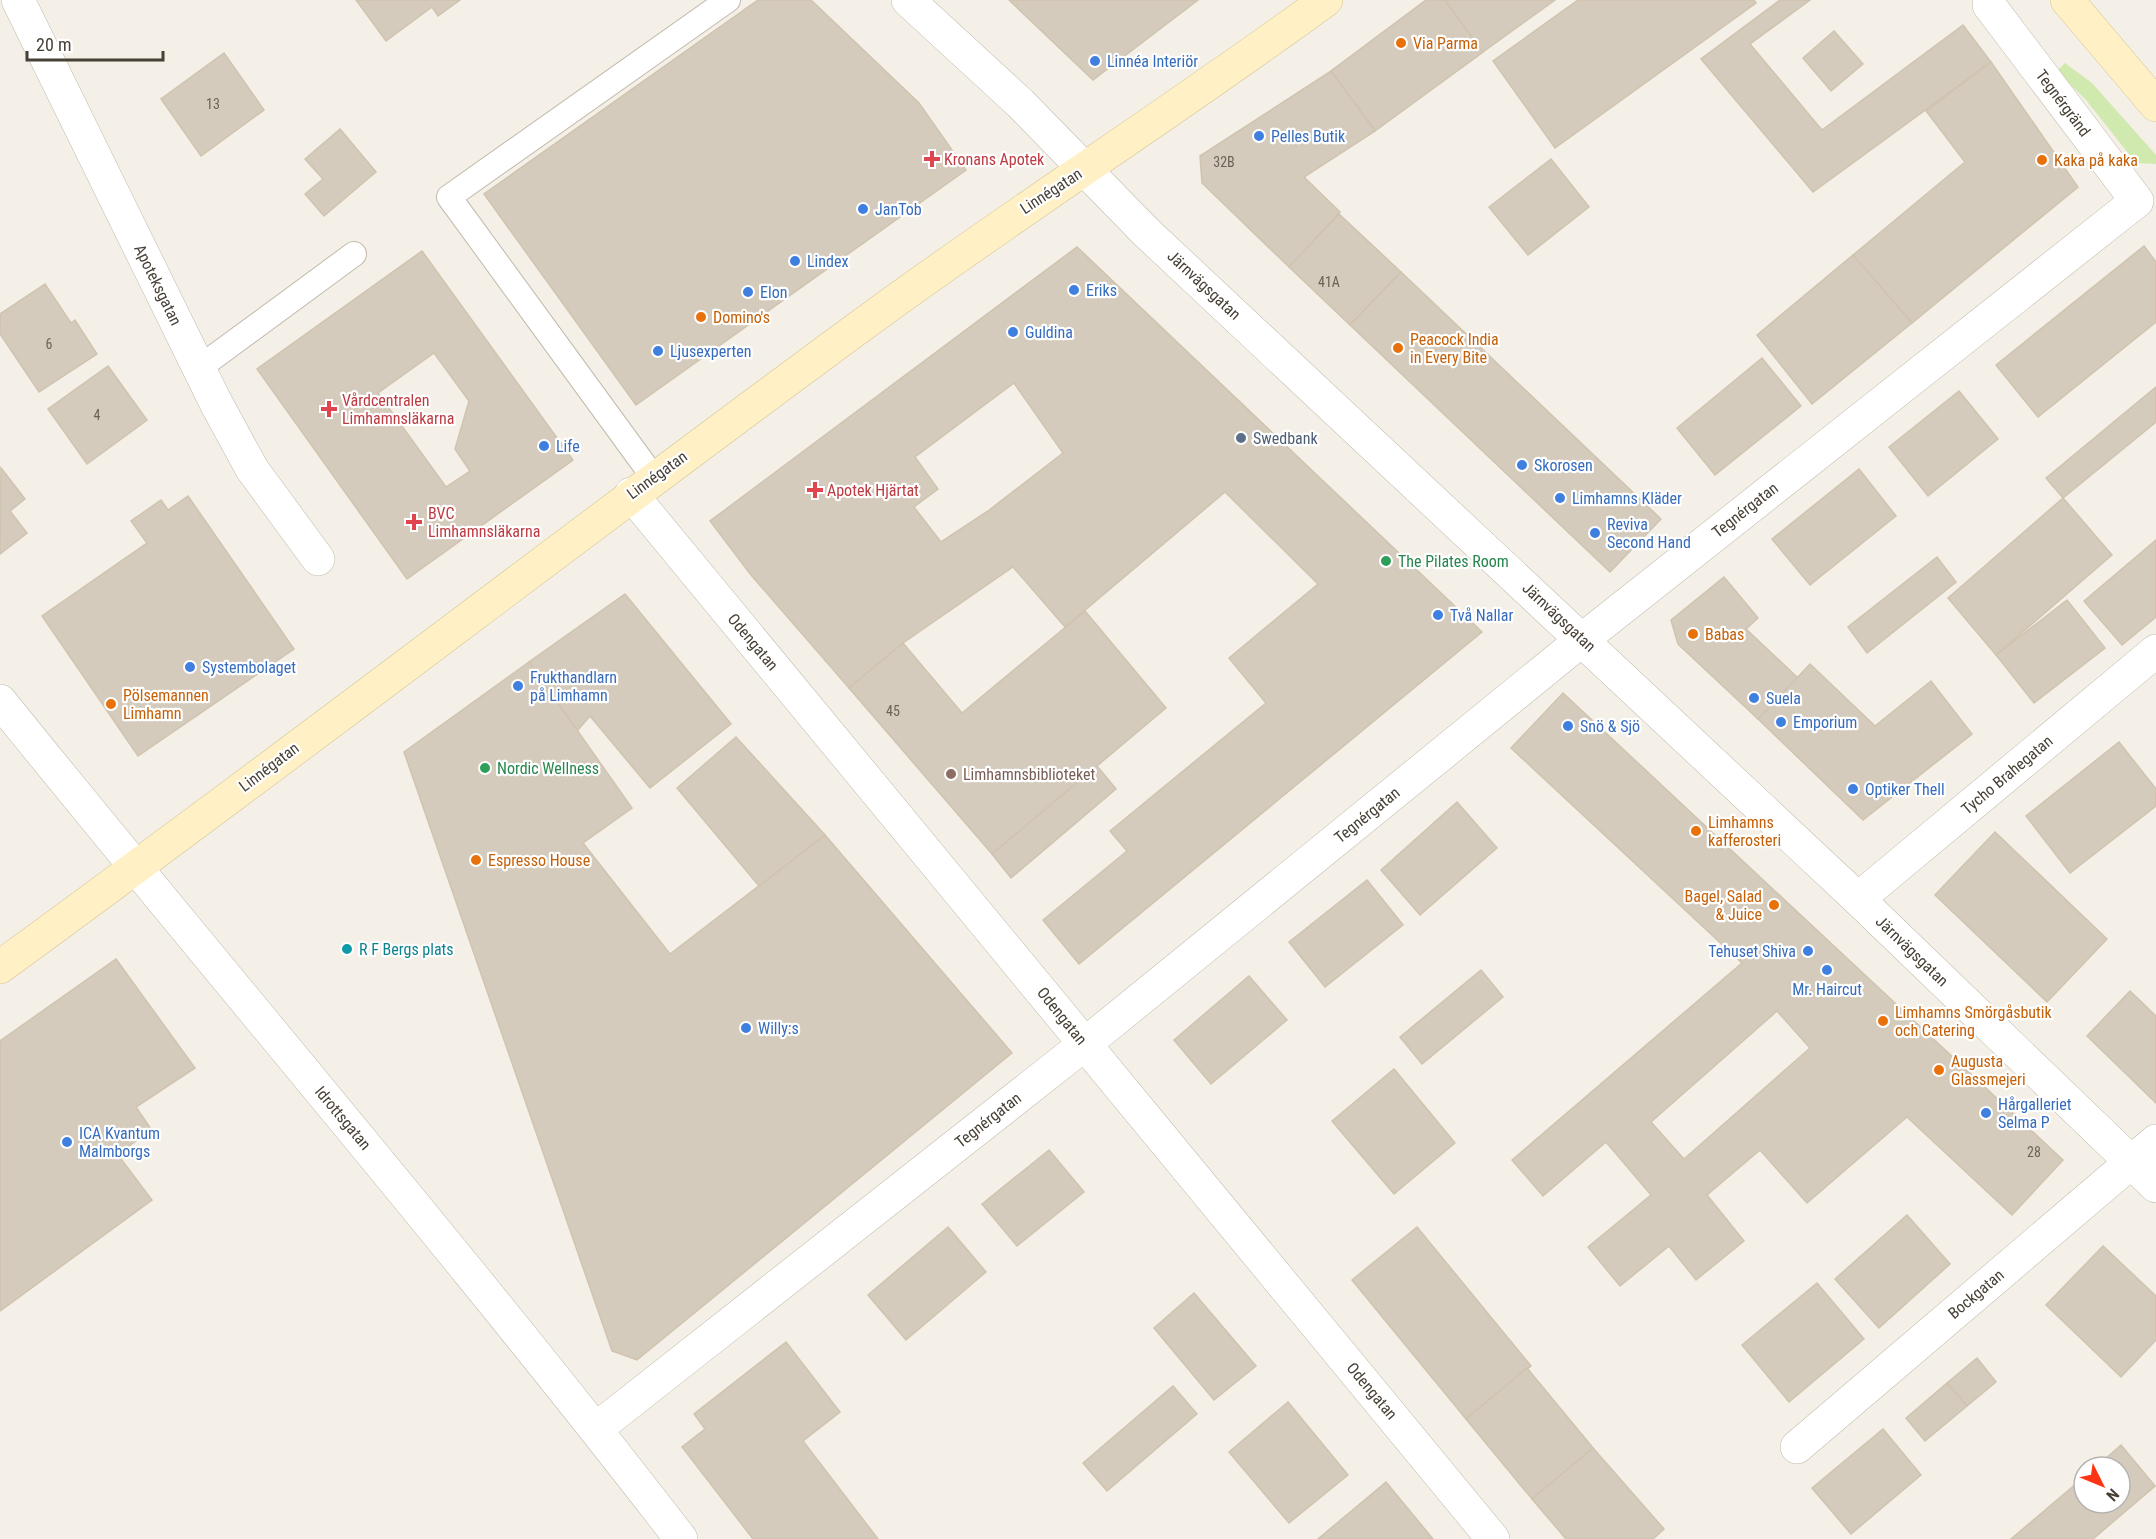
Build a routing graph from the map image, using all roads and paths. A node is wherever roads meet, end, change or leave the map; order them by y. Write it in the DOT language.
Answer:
graph roads {
  1 [pos="18,0"];
  2 [pos="728,0"];
  3 [pos="908,0"];
  4 [pos="1326,0"];
  5 [pos="2067,0"];
  6 [pos="1989,5"];
  7 [pos="2156,105"];
  8 [pos="1084,170"];
  9 [pos="2137,201"];
  10 [pos="354,254"];
  11 [pos="200,368"];
  12 [pos="643,486"];
  13 [pos="318,558"];
  14 [pos="1582,639"];
  15 [pos="2156,651"];
  16 [pos="0,701"];
  17 [pos="137,867"];
  18 [pos="1858,899"];
  19 [pos="0,967"];
  20 [pos="1085,1044"];
  21 [pos="2156,1141"];
  22 [pos="2131,1162"];
  23 [pos="2156,1186"];
  24 [pos="596,1429"];
  25 [pos="1797,1448"];
  26 [pos="681,1539"];
  27 [pos="1494,1539"];
  1 -- 11 [label="street, Apoteksgatan"];
  2 -- 12 [label="lane"];
  3 -- 8 [label="street, Järnvägsgatan"];
  4 -- 8 [label="street, Linnégatan"];
  5 -- 7 [label="street"];
  6 -- 9 [label="street, Tegnérgränd"];
  8 -- 12 [label="street, Linnégatan"];
  8 -- 14 [label="street, Järnvägsgatan"];
  9 -- 14 [label="street, Tegnérgatan"];
  10 -- 11 [label="lane"];
  11 -- 13 [label="street, Apoteksgatan"];
  12 -- 17 [label="street, Linnégatan"];
  12 -- 20 [label="street, Odengatan"];
  14 -- 18 [label="street, Järnvägsgatan"];
  14 -- 20 [label="street, Tegnérgatan"];
  15 -- 18 [label="street, Tycho Brahegatan"];
  16 -- 17 [label="street, Idrottsgatan"];
  17 -- 19 [label="street, Linnégatan"];
  17 -- 24 [label="street, Idrottsgatan"];
  18 -- 22 [label="street, Järnvägsgatan"];
  20 -- 24 [label="street, Tegnérgatan"];
  20 -- 27 [label="street, Odengatan"];
  21 -- 22 [label="street, Bockgatan"];
  22 -- 23 [label="street, Järnvägsgatan"];
  22 -- 25 [label="street, Bockgatan"];
  24 -- 26 [label="street, Idrottsgatan"];
}
